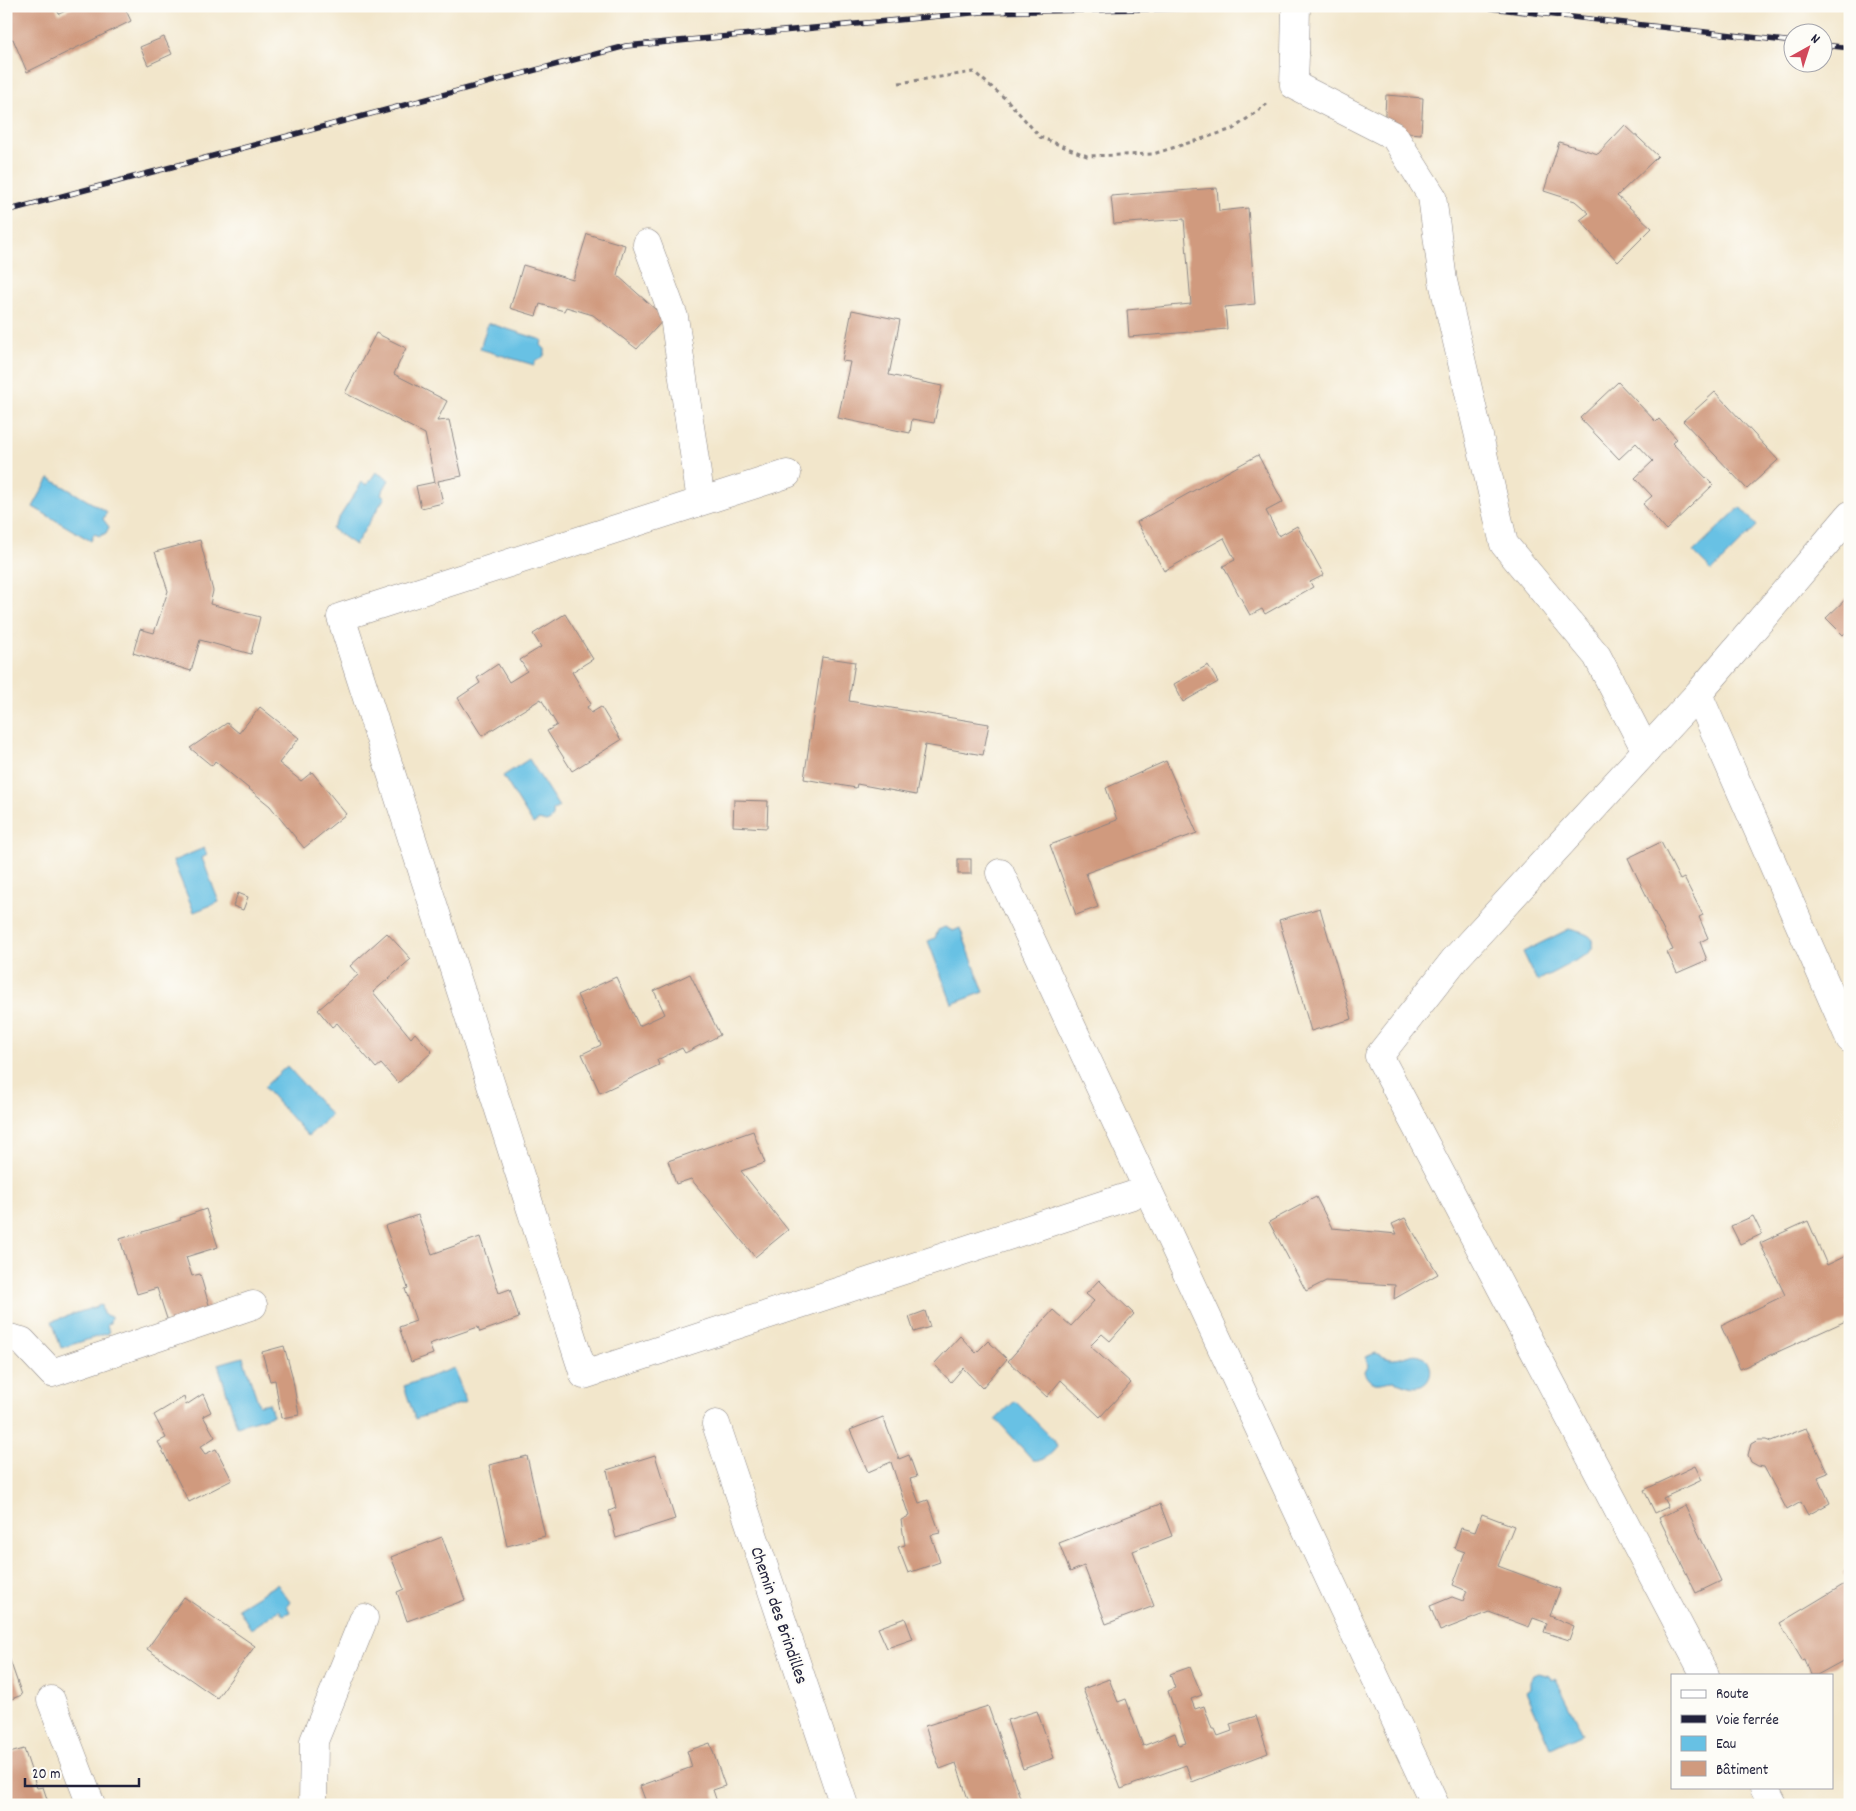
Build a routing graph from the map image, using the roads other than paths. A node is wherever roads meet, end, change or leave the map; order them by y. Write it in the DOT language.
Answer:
graph roads {
  1 [pos="1296,6"];
  2 [pos="647,244"];
  3 [pos="787,474"];
  4 [pos="701,501"];
  5 [pos="1850,515"];
  6 [pos="1698,694"];
  7 [pos="1646,751"];
  8 [pos="1000,873"];
  9 [pos="1850,1039"];
  10 [pos="1148,1190"];
  11 [pos="254,1305"];
  12 [pos="6,1336"];
  13 [pos="716,1424"];
  14 [pos="364,1618"];
  15 [pos="1704,1674"];
  16 [pos="51,1700"];
  17 [pos="1764,1788"];
  18 [pos="91,1805"];
  19 [pos="313,1805"];
  20 [pos="844,1805"];
  21 [pos="1435,1805"];
  22 [pos="1773,1805"];
  1 -- 7 [label="street, bridge"];
  2 -- 4 [label="street"];
  3 -- 4 [label="street"];
  4 -- 10 [label="street"];
  5 -- 6 [label="street"];
  6 -- 7 [label="street"];
  6 -- 9 [label="street"];
  7 -- 15 [label="street"];
  8 -- 10 [label="street"];
  10 -- 21 [label="street"];
  11 -- 12 [label="street"];
  13 -- 20 [label="street, Chemin des Brindilles"];
  14 -- 19 [label="street"];
  16 -- 18 [label="street"];
  17 -- 22 [label="street"];
}
